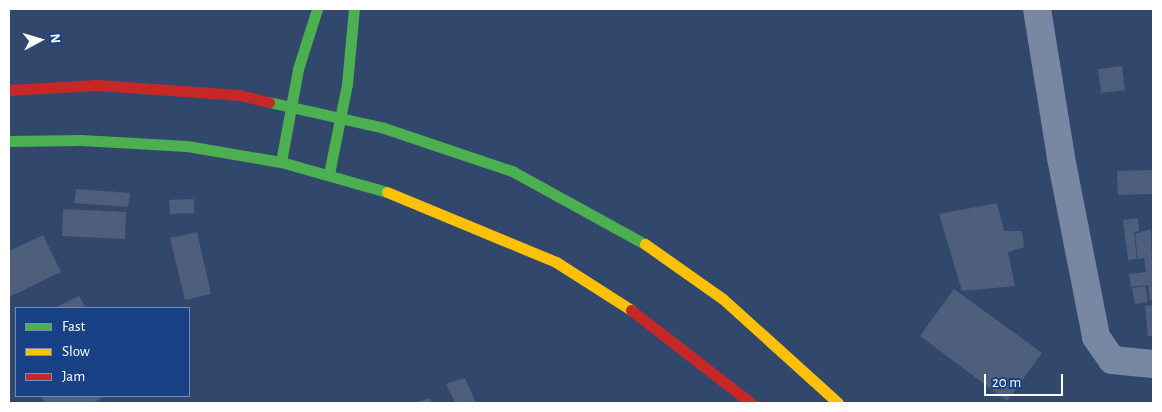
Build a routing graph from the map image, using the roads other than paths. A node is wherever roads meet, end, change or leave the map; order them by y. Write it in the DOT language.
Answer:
graph roads {
  1 [pos="317,9"];
  2 [pos="354,9"];
  3 [pos="1037,9"];
  4 [pos="9,90"];
  5 [pos="292,105"];
  6 [pos="340,118"];
  7 [pos="9,141"];
  8 [pos="281,162"];
  9 [pos="329,174"];
  10 [pos="1153,364"];
  11 [pos="751,403"];
  12 [pos="838,403"];
  1 -- 5 [label="main road"];
  2 -- 6 [label="main road"];
  3 -- 10 [label="street"];
  4 -- 5 [label="main road"];
  5 -- 6 [label="main road"];
  5 -- 8 [label="main road"];
  6 -- 9 [label="main road"];
  6 -- 12 [label="main road"];
  7 -- 8 [label="main road"];
  8 -- 9 [label="main road"];
  9 -- 11 [label="main road"];
}
